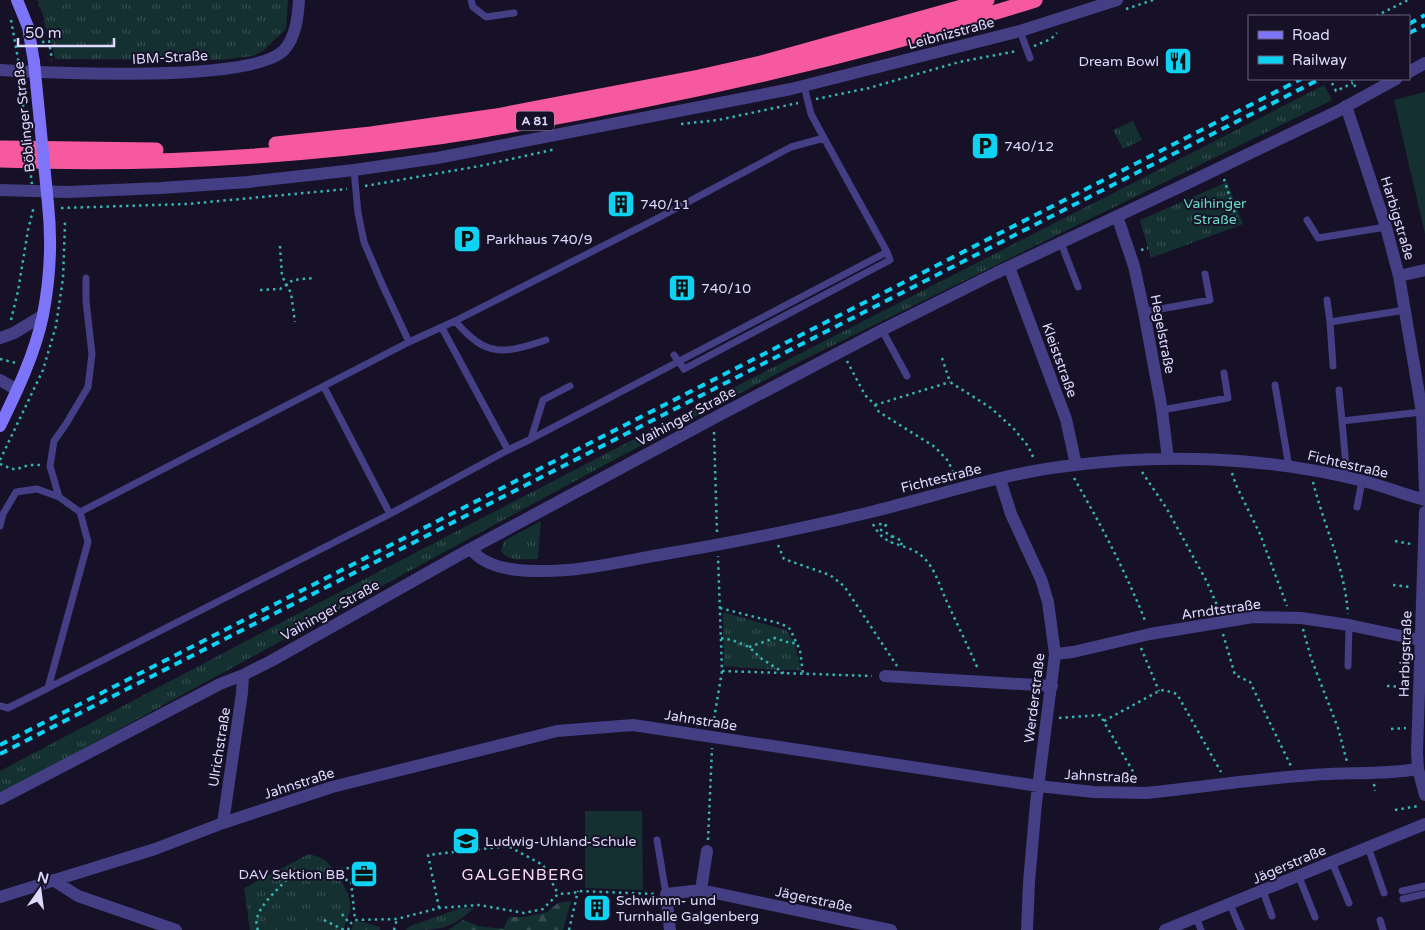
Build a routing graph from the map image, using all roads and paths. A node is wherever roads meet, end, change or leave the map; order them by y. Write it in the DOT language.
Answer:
graph roads {
  1 [pos="17,0"];
  2 [pos="299,0"];
  3 [pos="471,0"];
  4 [pos="987,0"];
  5 [pos="1035,0"];
  6 [pos="1117,0"];
  7 [pos="1408,0"];
  8 [pos="1386,11"];
  9 [pos="514,13"];
  10 [pos="10,15"];
  11 [pos="1378,15"];
  12 [pos="1389,15"];
  13 [pos="1020,31"];
  14 [pos="42,42"];
  15 [pos="1030,58"];
  16 [pos="52,60"];
  17 [pos="1425,63"];
  18 [pos="0,70"];
  19 [pos="1410,71"];
  20 [pos="1352,80"];
  21 [pos="1394,80"];
  22 [pos="1332,83"];
  23 [pos="804,86"];
  24 [pos="1346,106"];
  25 [pos="824,138"];
  26 [pos="0,148"];
  27 [pos="0,160"];
  28 [pos="1219,169"];
  29 [pos="354,170"];
  30 [pos="32,185"];
  31 [pos="356,188"];
  32 [pos="0,190"];
  33 [pos="34,206"];
  34 [pos="53,206"];
  35 [pos="1117,216"];
  36 [pos="1236,217"];
  37 [pos="1307,220"];
  38 [pos="1386,228"];
  39 [pos="1061,243"];
  40 [pos="280,246"];
  41 [pos="887,252"];
  42 [pos="1009,267"];
  43 [pos="1425,270"];
  44 [pos="1205,274"];
  45 [pos="1399,276"];
  46 [pos="86,278"];
  47 [pos="313,278"];
  48 [pos="287,284"];
  49 [pos="1078,287"];
  50 [pos="260,290"];
  51 [pos="1327,300"];
  52 [pos="1405,310"];
  53 [pos="1144,312"];
  54 [pos="14,315"];
  55 [pos="42,316"];
  56 [pos="455,321"];
  57 [pos="295,322"];
  58 [pos="1330,322"];
  59 [pos="442,328"];
  60 [pos="882,330"];
  61 [pos="0,338"];
  62 [pos="546,340"];
  63 [pos="409,342"];
  64 [pos="842,351"];
  65 [pos="674,355"];
  66 [pos="942,358"];
  67 [pos="1332,366"];
  68 [pos="1224,373"];
  69 [pos="907,376"];
  70 [pos="0,380"];
  71 [pos="950,382"];
  72 [pos="38,383"];
  73 [pos="1275,385"];
  74 [pos="570,386"];
  75 [pos="324,387"];
  76 [pos="17,390"];
  77 [pos="1339,390"];
  78 [pos="875,405"];
  79 [pos="4,408"];
  80 [pos="1162,410"];
  81 [pos="1422,412"];
  82 [pos="714,418"];
  83 [pos="1342,421"];
  84 [pos="0,426"];
  85 [pos="531,439"];
  86 [pos="508,450"];
  87 [pos="1168,459"];
  88 [pos="0,462"];
  89 [pos="1076,465"];
  90 [pos="50,466"];
  91 [pos="1289,467"];
  92 [pos="1039,470"];
  93 [pos="1347,477"];
  94 [pos="1146,478"];
  95 [pos="1000,479"];
  96 [pos="1362,481"];
  97 [pos="1078,485"];
  98 [pos="1236,485"];
  99 [pos="961,488"];
  100 [pos="1425,490"];
  101 [pos="1316,492"];
  102 [pos="59,497"];
  103 [pos="1425,500"];
  104 [pos="1358,507"];
  105 [pos="80,512"];
  106 [pos="1425,512"];
  107 [pos="390,514"];
  108 [pos="874,520"];
  109 [pos="0,526"];
  110 [pos="874,526"];
  111 [pos="892,536"];
  112 [pos="1395,541"];
  113 [pos="890,542"];
  114 [pos="717,545"];
  115 [pos="901,546"];
  116 [pos="1424,546"];
  117 [pos="778,547"];
  118 [pos="470,549"];
  119 [pos="1393,585"];
  120 [pos="1422,588"];
  121 [pos="1284,596"];
  122 [pos="1347,600"];
  123 [pos="1216,602"];
  124 [pos="720,608"];
  125 [pos="1144,618"];
  126 [pos="1349,625"];
  127 [pos="1303,630"];
  128 [pos="1422,632"];
  129 [pos="1137,637"];
  130 [pos="721,638"];
  131 [pos="797,643"];
  132 [pos="1226,646"];
  133 [pos="749,648"];
  134 [pos="1056,654"];
  135 [pos="1348,666"];
  136 [pos="722,670"];
  137 [pos="785,674"];
  138 [pos="803,674"];
  139 [pos="243,675"];
  140 [pos="891,677"];
  141 [pos="983,682"];
  142 [pos="1052,686"];
  143 [pos="1387,686"];
  144 [pos="1419,687"];
  145 [pos="48,688"];
  146 [pos="1159,691"];
  147 [pos="0,706"];
  148 [pos="1047,719"];
  149 [pos="1104,721"];
  150 [pos="712,737"];
  151 [pos="1418,769"];
  152 [pos="1350,773"];
  153 [pos="1296,776"];
  154 [pos="1228,784"];
  155 [pos="1038,786"];
  156 [pos="1146,793"];
  157 [pos="1425,795"];
  158 [pos="0,799"];
  159 [pos="1425,804"];
  160 [pos="1395,810"];
  161 [pos="223,823"];
  162 [pos="1425,824"];
  163 [pos="709,828"];
  164 [pos="657,840"];
  165 [pos="1368,848"];
  166 [pos="707,851"];
  167 [pos="1332,862"];
  168 [pos="349,868"];
  169 [pos="286,872"];
  170 [pos="1299,877"];
  171 [pos="53,880"];
  172 [pos="1425,886"];
  173 [pos="701,890"];
  174 [pos="578,891"];
  175 [pos="1263,891"];
  176 [pos="1384,893"];
  177 [pos="558,894"];
  178 [pos="666,894"];
  179 [pos="1425,894"];
  180 [pos="0,897"];
  181 [pos="1230,904"];
  182 [pos="1349,904"];
  183 [pos="439,908"];
  184 [pos="342,914"];
  185 [pos="1272,916"];
  186 [pos="1315,917"];
  187 [pos="1196,918"];
  188 [pos="397,919"];
  189 [pos="324,920"];
  190 [pos="355,920"];
  191 [pos="1380,920"];
  192 [pos="350,924"];
  193 [pos="176,930"];
  194 [pos="258,930"];
  195 [pos="344,930"];
  196 [pos="348,930"];
  197 [pos="394,930"];
  198 [pos="569,930"];
  199 [pos="670,930"];
  200 [pos="891,930"];
  201 [pos="1027,930"];
  202 [pos="1165,930"];
  203 [pos="1201,930"];
  204 [pos="1241,930"];
  205 [pos="1383,930"];
  1 -- 34 [label="main road, Böblinger Straße, bridge"];
  2 -- 18 [label="street, IBM-Straße"];
  3 -- 9 [label="lane"];
  4 -- 26 [label="highway, A 81"];
  5 -- 27 [label="highway, A 81"];
  6 -- 13 [label="street, Leibnizstraße"];
  7 -- 8 [label="path"];
  8 -- 11 [label="path"];
  8 -- 12 [label="path"];
  10 -- 30 [label="path, bridge"];
  13 -- 15 [label="lane"];
  13 -- 23 [label="street, Leibnizstraße"];
  14 -- 16 [label="path"];
  17 -- 19 [label="street"];
  20 -- 22 [label="path"];
  21 -- 24 [label="street, Vaihinger Straße"];
  23 -- 25 [label="lane"];
  23 -- 29 [label="street, Leibnizstraße"];
  24 -- 28 [label="street, Vaihinger Straße"];
  24 -- 38 [label="street, Harbigstraße"];
  25 -- 41 [label="lane"];
  25 -- 56 [label="lane"];
  28 -- 35 [label="street, Vaihinger Straße"];
  28 -- 36 [label="path"];
  29 -- 31 [label="lane"];
  29 -- 32 [label="street, Leibnizstraße"];
  31 -- 34 [label="path"];
  31 -- 63 [label="lane"];
  33 -- 54 [label="path"];
  34 -- 55 [label="main road, Böblinger Straße"];
  35 -- 39 [label="street, Vaihinger Straße"];
  35 -- 53 [label="street, Hegelstraße"];
  37 -- 38 [label="lane"];
  38 -- 45 [label="street, Harbigstraße"];
  39 -- 42 [label="street, Vaihinger Straße"];
  39 -- 49 [label="lane"];
  40 -- 48 [label="path"];
  41 -- 65 [label="lane, bridge"];
  41 -- 85 [label="lane"];
  42 -- 60 [label="street, Vaihinger Straße"];
  42 -- 89 [label="street, Kleiststraße"];
  43 -- 45 [label="street"];
  44 -- 53 [label="lane"];
  45 -- 52 [label="street, Harbigstraße"];
  46 -- 90 [label="lane"];
  47 -- 48 [label="path"];
  48 -- 50 [label="path"];
  48 -- 57 [label="path"];
  51 -- 58 [label="lane"];
  52 -- 58 [label="lane"];
  52 -- 81 [label="street, Harbigstraße"];
  53 -- 80 [label="street, Hegelstraße"];
  55 -- 61 [label="street"];
  55 -- 76 [label="main road, Böblinger Straße"];
  56 -- 59 [label="lane"];
  56 -- 62 [label="lane"];
  58 -- 67 [label="lane"];
  59 -- 63 [label="lane"];
  59 -- 86 [label="lane"];
  60 -- 64 [label="street, Vaihinger Straße"];
  60 -- 69 [label="lane"];
  63 -- 75 [label="lane"];
  64 -- 78 [label="path"];
  64 -- 82 [label="street, Vaihinger Straße"];
  66 -- 71 [label="path"];
  68 -- 80 [label="lane"];
  70 -- 76 [label="street"];
  71 -- 78 [label="path"];
  71 -- 92 [label="path"];
  72 -- 88 [label="path"];
  73 -- 91 [label="lane"];
  74 -- 85 [label="lane"];
  75 -- 105 [label="lane"];
  75 -- 107 [label="lane"];
  76 -- 79 [label="main road, Böblinger Straße"];
  77 -- 83 [label="lane"];
  78 -- 99 [label="path"];
  79 -- 84 [label="main road, Böblinger Straße"];
  80 -- 87 [label="street, Hegelstraße"];
  81 -- 83 [label="lane"];
  81 -- 100 [label="street, Harbigstraße"];
  82 -- 114 [label="path"];
  82 -- 118 [label="street, Vaihinger Straße"];
  83 -- 93 [label="lane"];
  85 -- 86 [label="lane"];
  86 -- 107 [label="lane"];
  87 -- 89 [label="street, Fichtestraße"];
  87 -- 91 [label="street, Fichtestraße"];
  88 -- 90 [label="path"];
  89 -- 92 [label="street, Fichtestraße"];
  90 -- 102 [label="lane"];
  91 -- 93 [label="street, Fichtestraße"];
  92 -- 95 [label="street, Fichtestraße"];
  93 -- 96 [label="street, Fichtestraße"];
  94 -- 123 [label="path"];
  95 -- 99 [label="street, Fichtestraße"];
  95 -- 134 [label="street, Werderstraße"];
  96 -- 103 [label="street, Fichtestraße"];
  96 -- 104 [label="lane"];
  97 -- 125 [label="path"];
  98 -- 121 [label="path"];
  99 -- 114 [label="street, Fichtestraße"];
  101 -- 122 [label="path"];
  102 -- 105 [label="lane"];
  102 -- 109 [label="lane"];
  105 -- 145 [label="lane"];
  106 -- 116 [label="street, Harbigstraße"];
  107 -- 145 [label="lane"];
  108 -- 111 [label="path"];
  110 -- 113 [label="path"];
  111 -- 113 [label="path"];
  111 -- 115 [label="path"];
  112 -- 116 [label="path"];
  113 -- 115 [label="path"];
  114 -- 118 [label="street, Fichtestraße"];
  114 -- 124 [label="path"];
  115 -- 141 [label="path"];
  116 -- 120 [label="street, Harbigstraße"];
  117 -- 140 [label="path"];
  118 -- 139 [label="street, Vaihinger Straße"];
  119 -- 120 [label="path"];
  120 -- 128 [label="street, Harbigstraße"];
  124 -- 130 [label="path"];
  124 -- 131 [label="path"];
  126 -- 128 [label="street, Arndtstraße"];
  126 -- 129 [label="street, Arndtstraße"];
  126 -- 135 [label="lane"];
  127 -- 152 [label="path"];
  128 -- 144 [label="street, Harbigstraße"];
  129 -- 134 [label="street, Arndtstraße"];
  129 -- 146 [label="path"];
  130 -- 133 [label="path"];
  130 -- 136 [label="path"];
  131 -- 133 [label="path"];
  131 -- 138 [label="path"];
  132 -- 153 [label="path"];
  133 -- 137 [label="path"];
  134 -- 142 [label="street, Werderstraße"];
  136 -- 137 [label="path"];
  136 -- 150 [label="path"];
  137 -- 138 [label="path"];
  138 -- 140 [label="path"];
  139 -- 158 [label="street, Vaihinger Straße"];
  139 -- 161 [label="street, Ulrichstraße"];
  140 -- 141 [label="street"];
  141 -- 142 [label="street"];
  142 -- 148 [label="street, Werderstraße"];
  143 -- 144 [label="path"];
  144 -- 151 [label="street, Harbigstraße"];
  145 -- 147 [label="lane"];
  146 -- 149 [label="path"];
  146 -- 154 [label="path"];
  148 -- 149 [label="path"];
  148 -- 155 [label="street, Werderstraße"];
  149 -- 156 [label="path"];
  150 -- 155 [label="street, Jahnstraße"];
  150 -- 161 [label="street, Jahnstraße"];
  150 -- 163 [label="path"];
  151 -- 152 [label="street, Jahnstraße"];
  151 -- 157 [label="street, Harbigstraße"];
  152 -- 153 [label="street, Jahnstraße"];
  153 -- 154 [label="street, Jahnstraße"];
  154 -- 156 [label="street, Jahnstraße"];
  155 -- 156 [label="street, Jahnstraße"];
  155 -- 201 [label="street, Werderstraße"];
  159 -- 160 [label="path"];
  161 -- 171 [label="street, Jahnstraße"];
  162 -- 165 [label="street, Jägerstraße"];
  164 -- 178 [label="lane"];
  165 -- 167 [label="street, Jägerstraße"];
  165 -- 176 [label="lane"];
  166 -- 173 [label="street"];
  167 -- 170 [label="street, Jägerstraße"];
  167 -- 182 [label="lane"];
  168 -- 190 [label="path"];
  169 -- 194 [label="path"];
  170 -- 175 [label="street, Jägerstraße"];
  170 -- 186 [label="lane"];
  171 -- 180 [label="street, Jahnstraße"];
  171 -- 193 [label="street"];
  172 -- 179 [label="lane"];
  173 -- 178 [label="street, Jägerstraße"];
  173 -- 200 [label="street, Jägerstraße"];
  174 -- 177 [label="path"];
  174 -- 178 [label="path"];
  174 -- 198 [label="path"];
  175 -- 181 [label="street, Jägerstraße"];
  175 -- 185 [label="lane"];
  177 -- 183 [label="path"];
  177 -- 183 [label="path"];
  178 -- 199 [label="street"];
  181 -- 187 [label="street, Jägerstraße"];
  181 -- 204 [label="lane"];
  183 -- 188 [label="path"];
  184 -- 192 [label="path"];
  187 -- 202 [label="street, Jägerstraße"];
  187 -- 203 [label="lane"];
  188 -- 190 [label="path"];
  188 -- 197 [label="path"];
  189 -- 195 [label="path"];
  190 -- 192 [label="path"];
  191 -- 205 [label="lane"];
  192 -- 196 [label="path"];
}
